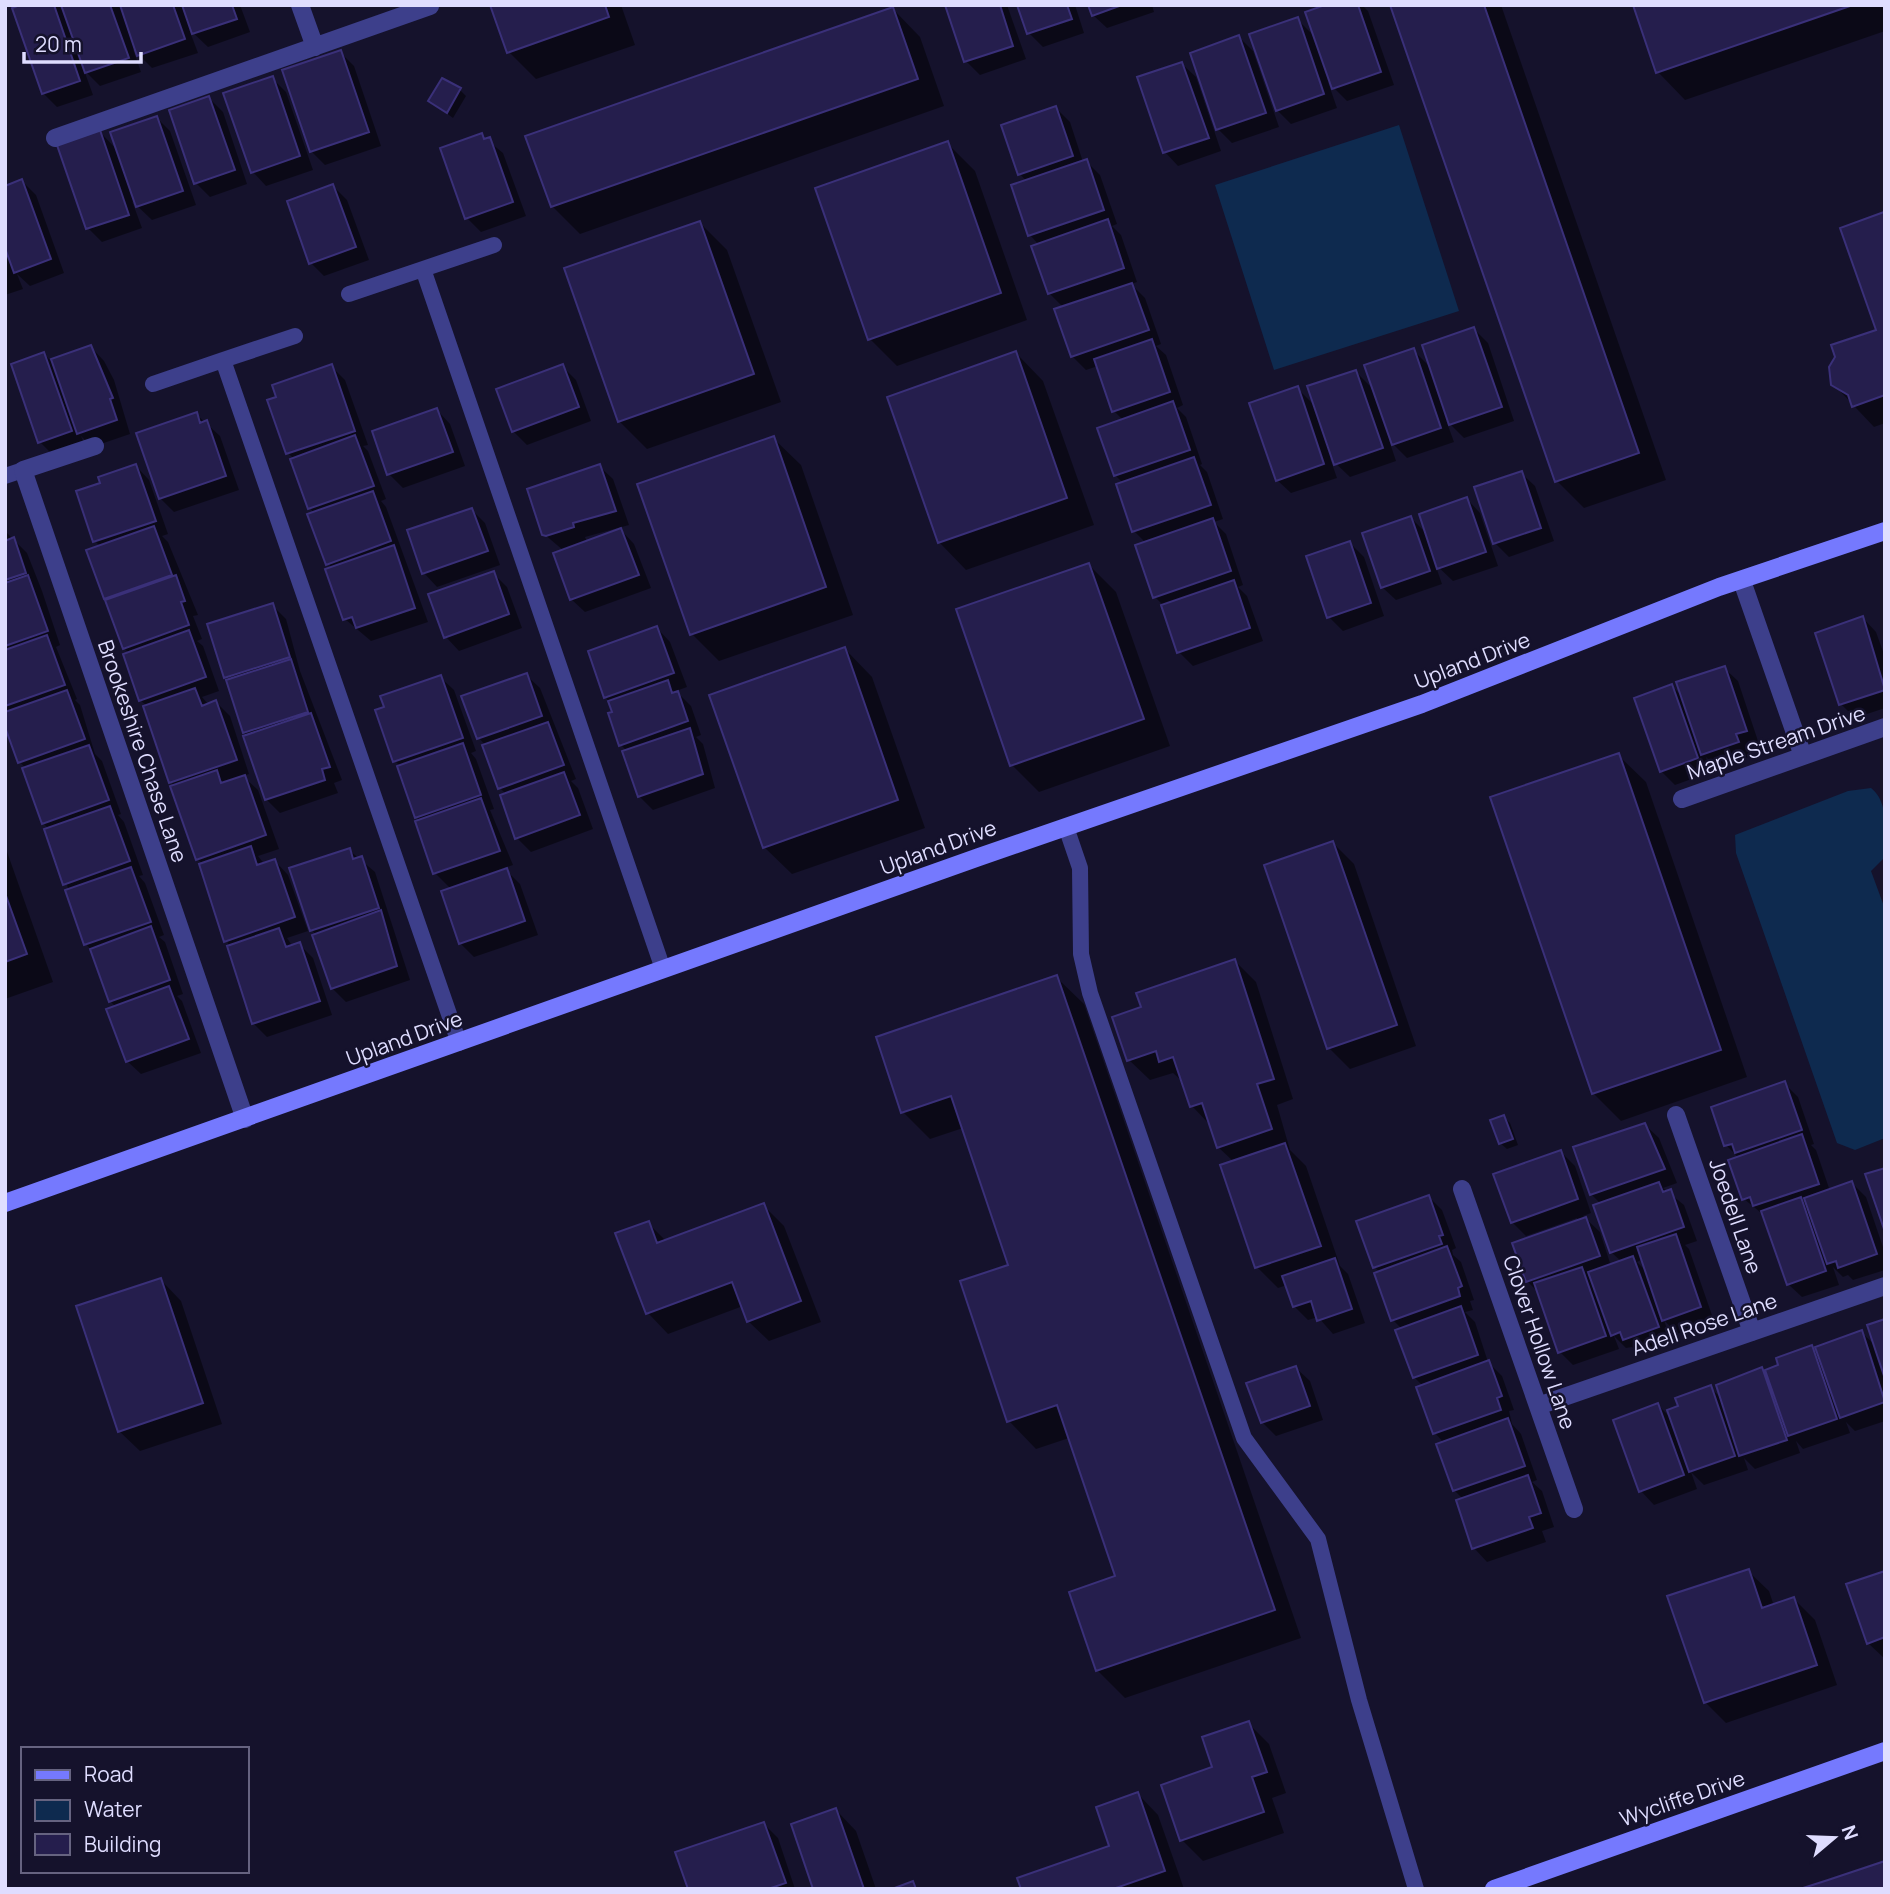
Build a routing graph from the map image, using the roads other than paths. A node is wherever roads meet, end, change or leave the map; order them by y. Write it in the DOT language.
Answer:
graph roads {
  1 [pos="300,5"];
  2 [pos="430,6"];
  3 [pos="315,47"];
  4 [pos="55,138"];
  5 [pos="494,245"];
  6 [pos="423,269"];
  7 [pos="349,294"];
  8 [pos="295,335"];
  9 [pos="223,360"];
  10 [pos="153,384"];
  11 [pos="95,446"];
  12 [pos="23,470"];
  13 [pos="5,476"];
  14 [pos="1885,531"];
  15 [pos="1742,581"];
  16 [pos="1885,727"];
  17 [pos="1803,756"];
  18 [pos="1682,799"];
  19 [pos="1066,827"];
  20 [pos="663,969"];
  21 [pos="459,1043"];
  22 [pos="1676,1115"];
  23 [pos="245,1119"];
  24 [pos="1462,1189"];
  25 [pos="5,1203"];
  26 [pos="1885,1286"];
  27 [pos="1752,1332"];
  28 [pos="1538,1406"];
  29 [pos="1574,1509"];
  30 [pos="1885,1751"];
  31 [pos="1416,1889"];
  32 [pos="1494,1889"];
  1 -- 3 [label="street"];
  2 -- 3 [label="street"];
  3 -- 4 [label="street"];
  5 -- 6 [label="lane"];
  6 -- 7 [label="lane"];
  6 -- 20 [label="lane"];
  8 -- 9 [label="lane"];
  9 -- 10 [label="lane"];
  9 -- 21 [label="lane"];
  11 -- 12 [label="street"];
  12 -- 13 [label="lane"];
  12 -- 23 [label="street, Brookeshire Chase Lane"];
  14 -- 15 [label="street, Upland Drive"];
  15 -- 17 [label="street"];
  15 -- 19 [label="street, Upland Drive"];
  16 -- 17 [label="street, Maple Stream Drive"];
  17 -- 18 [label="street, Maple Stream Drive"];
  19 -- 20 [label="street, Upland Drive"];
  19 -- 31 [label="lane"];
  20 -- 21 [label="street, Upland Drive"];
  21 -- 23 [label="street, Upland Drive"];
  22 -- 27 [label="street, Joedell Lane"];
  23 -- 25 [label="street, Upland Drive"];
  24 -- 28 [label="street, Clover Hollow Lane"];
  26 -- 27 [label="street, Adell Rose Lane"];
  27 -- 28 [label="street, Adell Rose Lane"];
  28 -- 29 [label="street, Clover Hollow Lane"];
  30 -- 32 [label="street, Wycliffe Drive"];
}
